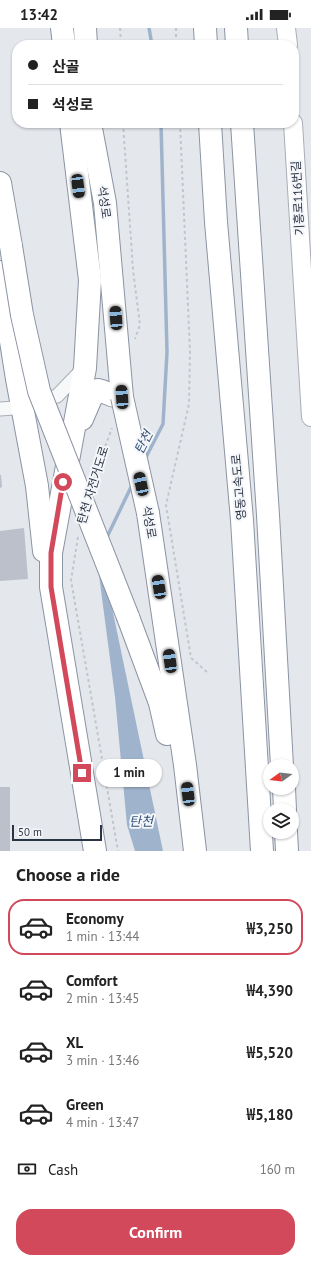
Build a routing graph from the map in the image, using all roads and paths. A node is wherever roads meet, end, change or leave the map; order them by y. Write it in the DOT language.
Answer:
graph roads {
  1 [pos="62,28"];
  2 [pos="85,28"];
  3 [pos="120,28"];
  4 [pos="176,28"];
  5 [pos="205,28"];
  6 [pos="236,28"];
  7 [pos="286,28"];
  8 [pos="63,40"];
  9 [pos="86,40"];
  10 [pos="121,40"];
  11 [pos="176,40"];
  12 [pos="206,40"];
  13 [pos="237,40"];
  14 [pos="287,40"];
  15 [pos="72,128"];
  16 [pos="91,128"];
  17 [pos="122,128"];
  18 [pos="180,128"];
  19 [pos="210,128"];
  20 [pos="242,128"];
  21 [pos="293,128"];
  22 [pos="0,183"];
  23 [pos="0,272"];
  24 [pos="133,344"];
  25 [pos="85,368"];
  26 [pos="122,397"];
  27 [pos="22,405"];
  28 [pos="0,409"];
  29 [pos="311,417"];
  30 [pos="114,424"];
  31 [pos="70,444"];
  32 [pos="92,483"];
  33 [pos="79,530"];
  34 [pos="51,587"];
  35 [pos="207,672"];
  36 [pos="282,759"];
  37 [pos="286,839"];
  38 [pos="95,851"];
  39 [pos="118,851"];
  40 [pos="188,851"];
  41 [pos="195,851"];
  42 [pos="262,851"];
  43 [pos="287,851"];
  1 -- 8 [label="highway"];
  2 -- 9 [label="highway"];
  3 -- 10 [label="path"];
  4 -- 11 [label="path"];
  5 -- 12 [label="highway"];
  6 -- 13 [label="highway"];
  7 -- 14 [label="street"];
  15 -- 25 [label="highway, 석성로"];
  16 -- 26 [label="highway, 석성로"];
  17 -- 24 [label="path"];
  18 -- 35 [label="path"];
  19 -- 42 [label="highway, 영동고속도로"];
  20 -- 36 [label="highway"];
  21 -- 29 [label="street, 기흥로116번길"];
  22 -- 40 [label="highway, bridge"];
  23 -- 27 [label="highway"];
  25 -- 27 [label="street"];
  25 -- 31 [label="highway, 석성로"];
  26 -- 31 [label="highway"];
  26 -- 41 [label="highway, 석성로, bridge"];
  27 -- 28 [label="street"];
  27 -- 34 [label="highway"];
  30 -- 32 [label="path, 탄천 자전거도로"];
  31 -- 34 [label="highway, 석성로"];
  33 -- 39 [label="path, 탄천 자전거도로"];
  34 -- 38 [label="highway, 석성로"];
  37 -- 43 [label="highway"];
}
